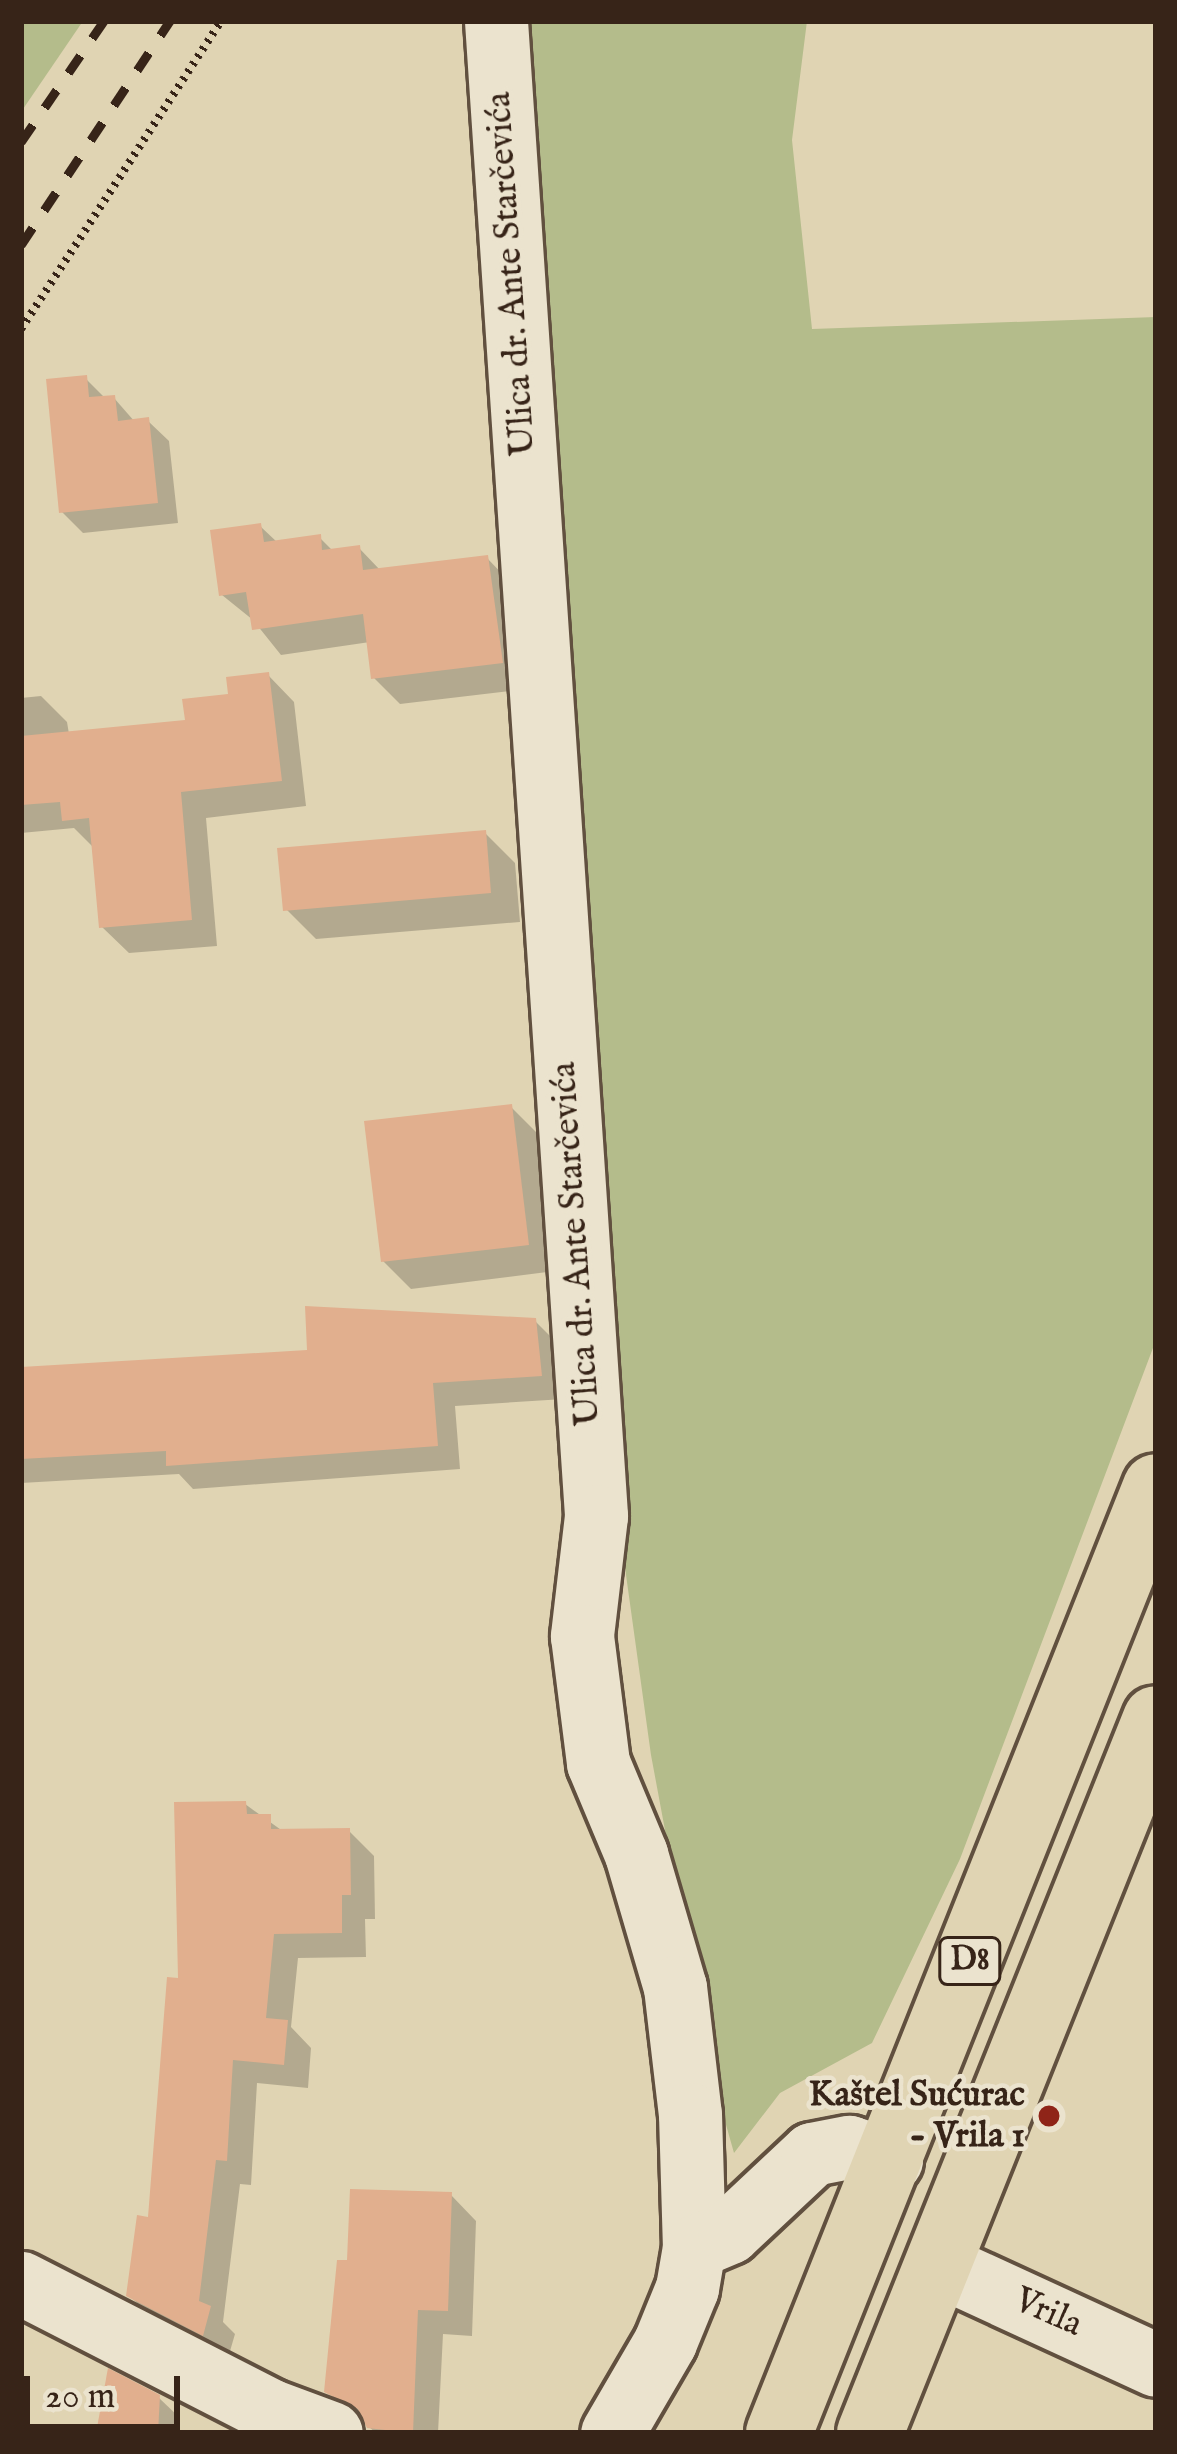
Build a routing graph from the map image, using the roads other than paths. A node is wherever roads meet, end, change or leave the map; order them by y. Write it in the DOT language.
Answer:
graph roads {
  1 [pos="496,21"];
  2 [pos="1156,1487"];
  3 [pos="1156,1719"];
  4 [pos="891,2160"];
  5 [pos="694,2247"];
  6 [pos="939,2265"];
  7 [pos="21,2284"];
  8 [pos="1156,2365"];
  9 [pos="332,2433"];
  10 [pos="612,2433"];
  11 [pos="779,2433"];
  12 [pos="870,2433"];
  1 -- 5 [label="street, Ulica dr. Ante Starčevića"];
  2 -- 4 [label="main road, D8"];
  3 -- 6 [label="main road, D8"];
  4 -- 5 [label="street"];
  4 -- 11 [label="main road, D8"];
  5 -- 10 [label="street, Ulica dr. Ante Starčevića"];
  6 -- 8 [label="street, Vrila"];
  6 -- 12 [label="main road, D8"];
  7 -- 9 [label="street"];
}
